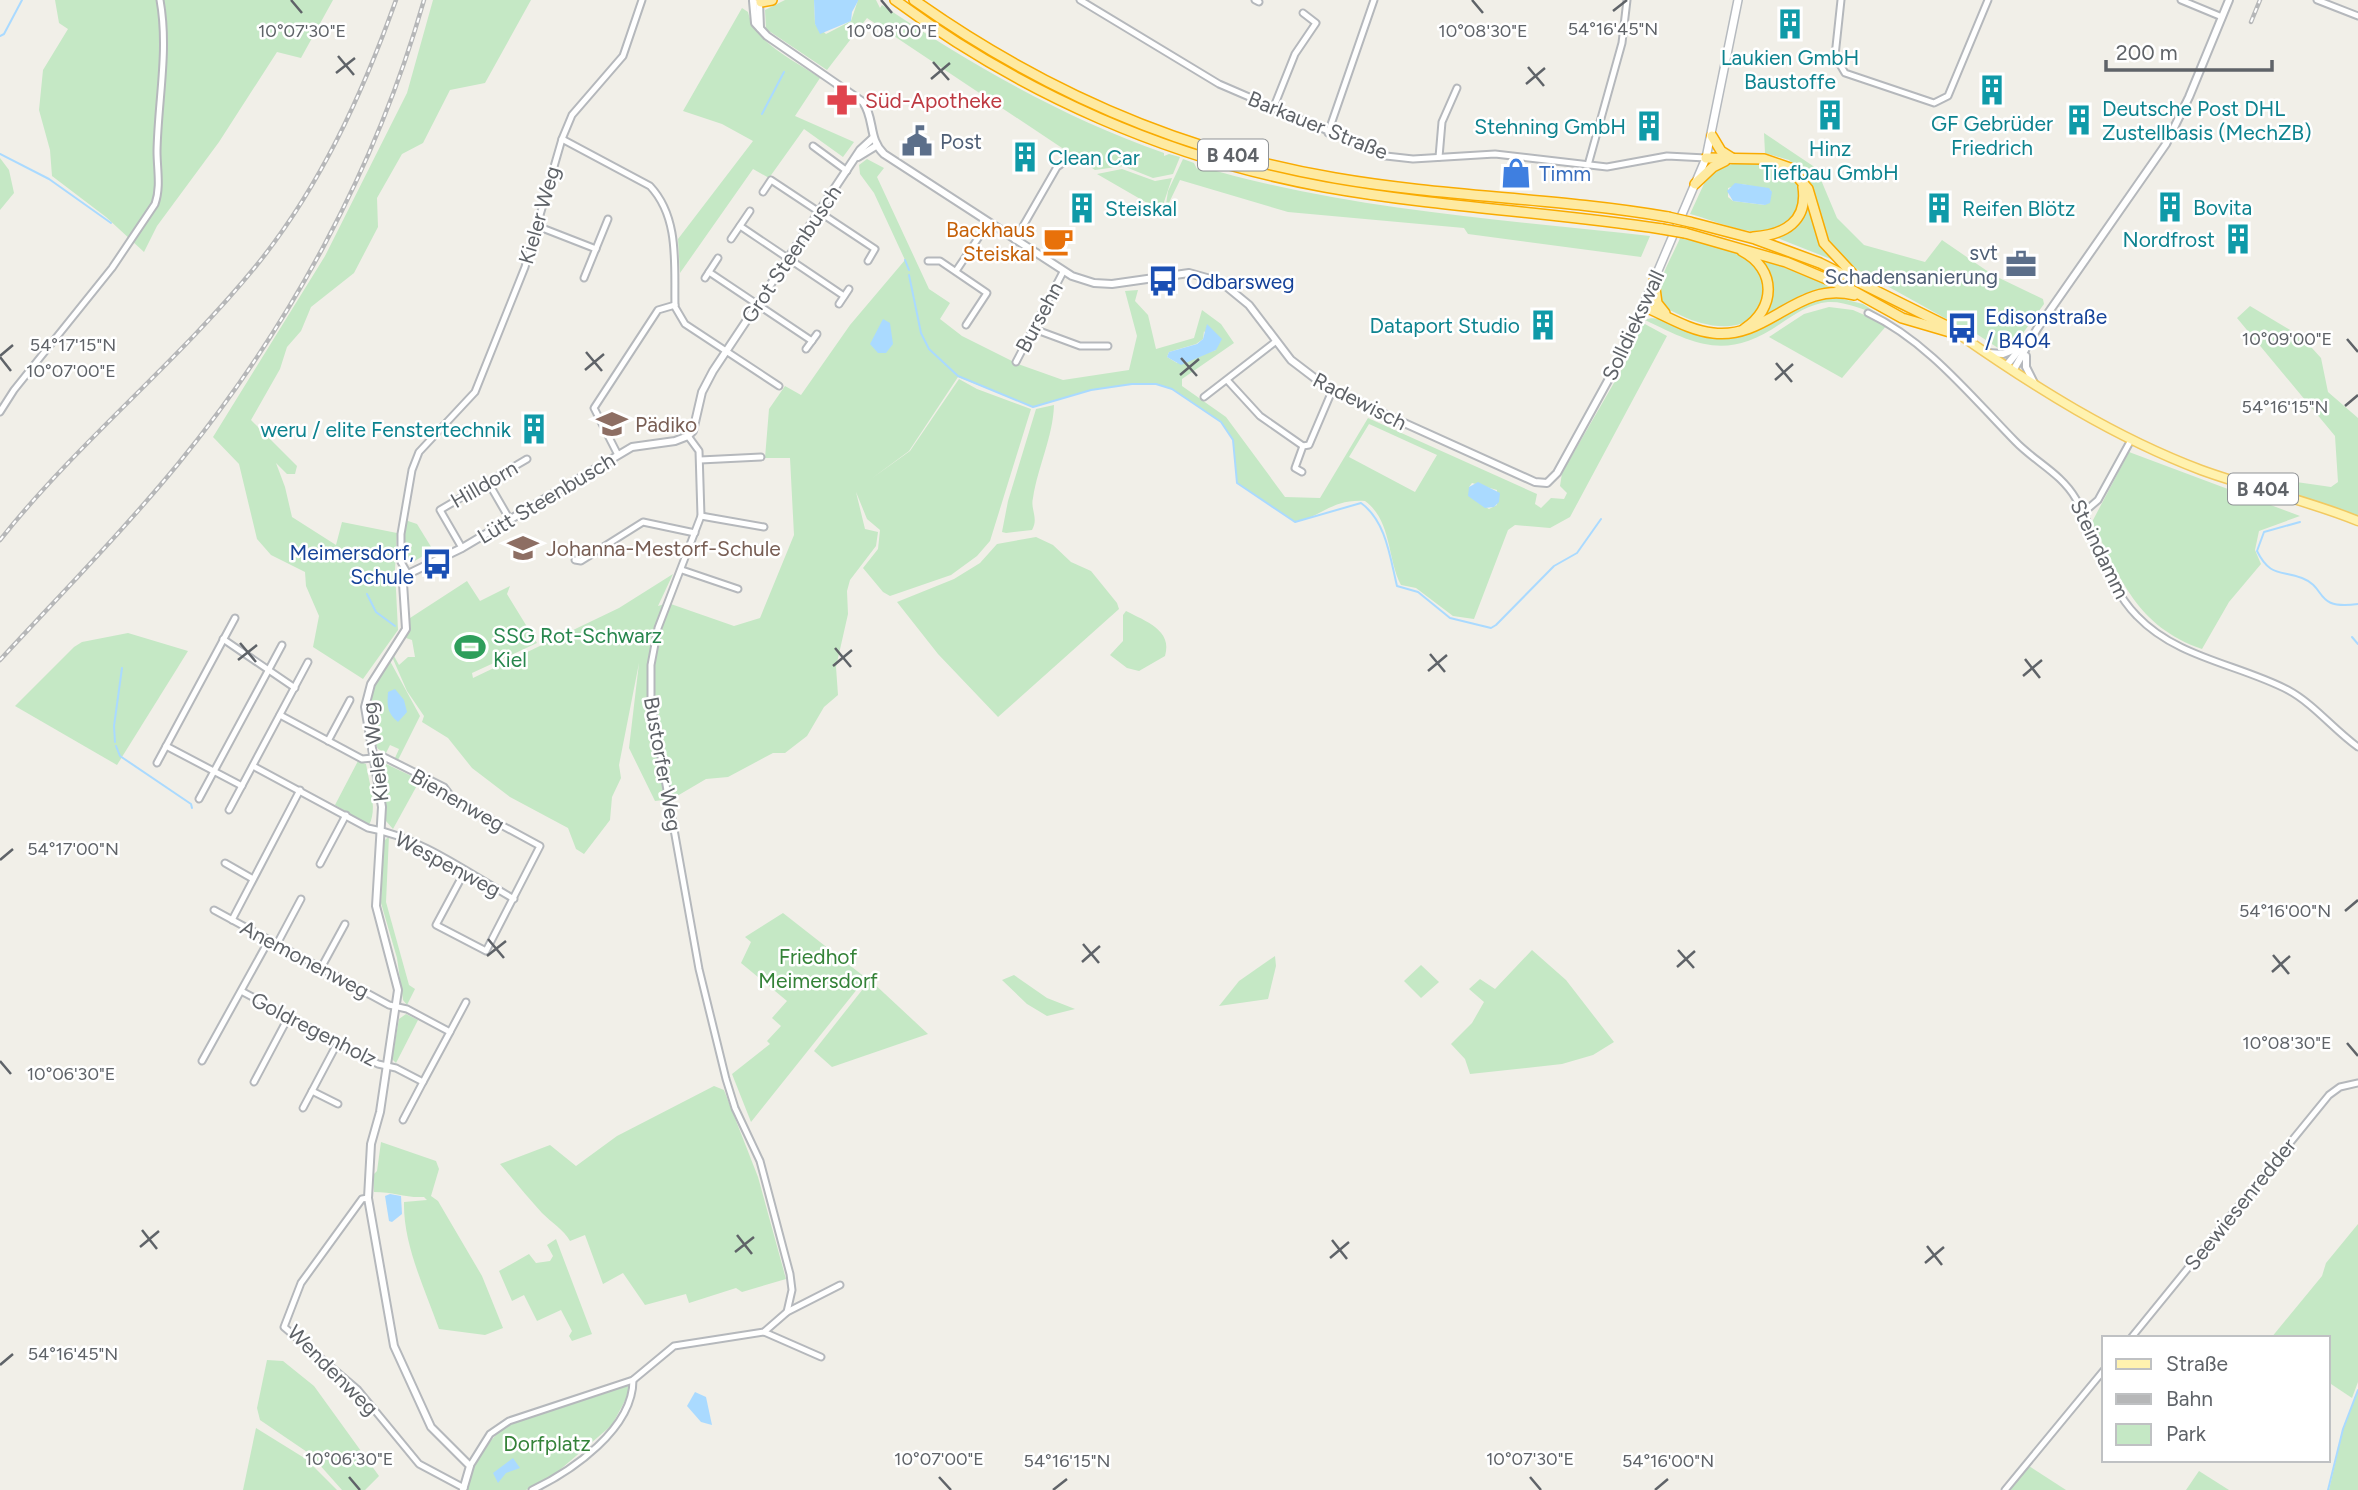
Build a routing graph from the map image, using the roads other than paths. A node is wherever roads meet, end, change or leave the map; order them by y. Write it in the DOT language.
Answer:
graph roads {
  1 [pos="160,0"];
  2 [pos="642,0"];
  3 [pos="772,0"];
  4 [pos="895,0"];
  5 [pos="914,0"];
  6 [pos="1080,0"];
  7 [pos="1374,0"];
  8 [pos="1627,0"];
  9 [pos="1738,0"];
  10 [pos="1841,0"];
  11 [pos="1988,0"];
  12 [pos="2181,0"];
  13 [pos="2229,0"];
  14 [pos="2317,0"];
  15 [pos="755,1"];
  16 [pos="1303,13"];
  17 [pos="2358,16"];
  18 [pos="2222,17"];
  19 [pos="1457,88"];
  20 [pos="1273,109"];
  21 [pos="1328,133"];
  22 [pos="1712,136"];
  23 [pos="562,139"];
  24 [pos="875,142"];
  25 [pos="813,146"];
  26 [pos="1439,157"];
  27 [pos="1706,158"];
  28 [pos="1733,159"];
  29 [pos="1064,162"];
  30 [pos="1588,165"];
  31 [pos="847,171"];
  32 [pos="1801,178"];
  33 [pos="1695,184"];
  34 [pos="763,192"];
  35 [pos="750,211"];
  36 [pos="819,213"];
  37 [pos="608,219"];
  38 [pos="989,222"];
  39 [pos="537,226"];
  40 [pos="740,226"];
  41 [pos="1748,237"];
  42 [pos="731,239"];
  43 [pos="1015,240"];
  44 [pos="1725,244"];
  45 [pos="596,249"];
  46 [pos="718,258"];
  47 [pos="788,258"];
  48 [pos="867,261"];
  49 [pos="928,261"];
  50 [pos="956,271"];
  51 [pos="1063,272"];
  52 [pos="584,278"];
  53 [pos="1860,280"];
  54 [pos="1654,281"];
  55 [pos="992,286"];
  56 [pos="849,289"];
  57 [pos="987,293"];
  58 [pos="844,296"];
  59 [pos="1866,299"];
  60 [pos="839,304"];
  61 [pos="674,305"];
  62 [pos="757,305"];
  63 [pos="1643,306"];
  64 [pos="1868,313"];
  65 [pos="1669,316"];
  66 [pos="966,325"];
  67 [pos="1034,329"];
  68 [pos="817,334"];
  69 [pos="1733,334"];
  70 [pos="1960,335"];
  71 [pos="812,341"];
  72 [pos="1275,342"];
  73 [pos="1108,346"];
  74 [pos="2026,346"];
  75 [pos="806,349"];
  76 [pos="726,351"];
  77 [pos="1986,353"];
  78 [pos="1016,362"];
  79 [pos="2010,368"];
  80 [pos="1227,380"];
  81 [pos="779,386"];
  82 [pos="2035,386"];
  83 [pos="1332,391"];
  84 [pos="1204,397"];
  85 [pos="0,412"];
  86 [pos="688,436"];
  87 [pos="2131,440"];
  88 [pos="1303,446"];
  89 [pos="618,455"];
  90 [pos="761,457"];
  91 [pos="527,459"];
  92 [pos="700,460"];
  93 [pos="1302,471"];
  94 [pos="488,482"];
  95 [pos="1547,483"];
  96 [pos="2083,513"];
  97 [pos="701,516"];
  98 [pos="510,520"];
  99 [pos="2358,521"];
  100 [pos="764,527"];
  101 [pos="695,533"];
  102 [pos="462,548"];
  103 [pos="575,560"];
  104 [pos="682,570"];
  105 [pos="408,574"];
  106 [pos="738,589"];
  107 [pos="235,618"];
  108 [pos="223,639"];
  109 [pos="282,645"];
  110 [pos="309,662"];
  111 [pos="268,672"];
  112 [pos="295,688"];
  113 [pos="351,700"];
  114 [pos="280,715"];
  115 [pos="328,741"];
  116 [pos="166,746"];
  117 [pos="2358,747"];
  118 [pos="375,758"];
  119 [pos="157,763"];
  120 [pos="253,766"];
  121 [pos="214,772"];
  122 [pos="242,786"];
  123 [pos="300,790"];
  124 [pos="199,799"];
  125 [pos="229,810"];
  126 [pos="346,815"];
  127 [pos="382,830"];
  128 [pos="225,863"];
  129 [pos="320,864"];
  130 [pos="465,871"];
  131 [pos="253,879"];
  132 [pos="301,899"];
  133 [pos="514,899"];
  134 [pos="214,910"];
  135 [pos="232,920"];
  136 [pos="345,923"];
  137 [pos="269,940"];
  138 [pos="277,944"];
  139 [pos="321,968"];
  140 [pos="243,992"];
  141 [pos="466,1002"];
  142 [pos="396,1006"];
  143 [pos="289,1016"];
  144 [pos="450,1032"];
  145 [pos="338,1042"];
  146 [pos="202,1061"];
  147 [pos="386,1066"];
  148 [pos="254,1082"];
  149 [pos="423,1082"];
  150 [pos="2358,1083"];
  151 [pos="312,1091"];
  152 [pos="338,1104"];
  153 [pos="303,1108"];
  154 [pos="403,1120"];
  155 [pos="368,1198"];
  156 [pos="840,1285"];
  157 [pos="787,1312"];
  158 [pos="764,1332"];
  159 [pos="2133,1336"];
  160 [pos="821,1357"];
  161 [pos="2102,1372"];
  162 [pos="633,1380"];
  163 [pos="470,1466"];
  164 [pos="463,1489"];
  165 [pos="532,1490"];
  166 [pos="2005,1490"];
  1 -- 85 [label="street"];
  2 -- 23 [label="street, Kieler Weg"];
  3 -- 15 [label="highway"];
  4 -- 44 [label="highway, B 404, bridge"];
  5 -- 41 [label="highway, B 404, bridge"];
  6 -- 20 [label="street, Barkauer Straße"];
  7 -- 21 [label="street"];
  8 -- 30 [label="street"];
  9 -- 22 [label="main road, Solldiekswall"];
  10 -- 11 [label="street"];
  12 -- 18 [label="street"];
  13 -- 18 [label="street"];
  14 -- 17 [label="street"];
  15 -- 24 [label="street"];
  16 -- 20 [label="street"];
  18 -- 74 [label="street"];
  19 -- 26 [label="street"];
  20 -- 21 [label="street, Barkauer Straße"];
  21 -- 26 [label="street, Barkauer Straße"];
  22 -- 27 [label="main road, Solldiekswall"];
  22 -- 28 [label="highway"];
  23 -- 39 [label="street, Kieler Weg"];
  23 -- 61 [label="street"];
  24 -- 31 [label="street, Grot Steenbusch"];
  24 -- 38 [label="street, Radewisch"];
  25 -- 31 [label="street"];
  26 -- 30 [label="street, Barkauer Straße"];
  27 -- 28 [label="highway"];
  27 -- 30 [label="street, Barkauer Straße"];
  27 -- 33 [label="main road, Solldiekswall"];
  28 -- 32 [label="highway"];
  28 -- 33 [label="highway"];
  29 -- 43 [label="street"];
  31 -- 36 [label="street, Grot Steenbusch"];
  32 -- 41 [label="highway"];
  32 -- 53 [label="highway"];
  33 -- 54 [label="main road, Solldiekswall"];
  34 -- 36 [label="street"];
  35 -- 40 [label="street"];
  36 -- 47 [label="street, Grot Steenbusch"];
  36 -- 48 [label="street"];
  37 -- 45 [label="street"];
  38 -- 43 [label="street, Radewisch"];
  38 -- 50 [label="street"];
  39 -- 45 [label="street"];
  39 -- 105 [label="street, Kieler Weg"];
  40 -- 42 [label="street"];
  40 -- 47 [label="street"];
  41 -- 53 [label="highway, B 404"];
  43 -- 51 [label="street, Radewisch"];
  44 -- 59 [label="highway, B 404"];
  44 -- 69 [label="highway"];
  45 -- 52 [label="street"];
  46 -- 62 [label="street"];
  47 -- 58 [label="street"];
  47 -- 62 [label="street, Grot Steenbusch"];
  49 -- 50 [label="street"];
  50 -- 57 [label="street"];
  51 -- 67 [label="street, Bursehn"];
  51 -- 72 [label="street, Radewisch"];
  53 -- 70 [label="highway, B 404"];
  54 -- 63 [label="main road, Solldiekswall"];
  54 -- 65 [label="highway"];
  55 -- 57 [label="street"];
  56 -- 58 [label="street"];
  57 -- 66 [label="street"];
  58 -- 60 [label="street"];
  59 -- 69 [label="highway"];
  59 -- 70 [label="highway, B 404"];
  61 -- 76 [label="street"];
  61 -- 89 [label="street"];
  62 -- 71 [label="street"];
  62 -- 76 [label="street, Grot Steenbusch"];
  63 -- 65 [label="highway"];
  63 -- 95 [label="street, Solldiekswall"];
  64 -- 96 [label="street, Steindamm"];
  65 -- 69 [label="highway"];
  67 -- 73 [label="street"];
  67 -- 78 [label="street, Bursehn"];
  68 -- 71 [label="street"];
  70 -- 77 [label="main road, B 404"];
  71 -- 75 [label="street"];
  72 -- 80 [label="street"];
  72 -- 83 [label="street, Radewisch"];
  74 -- 77 [label="street"];
  74 -- 79 [label="street"];
  74 -- 82 [label="street"];
  76 -- 81 [label="street"];
  76 -- 86 [label="street"];
  77 -- 79 [label="main road, B 404"];
  79 -- 82 [label="main road, B 404"];
  80 -- 84 [label="street"];
  80 -- 88 [label="street"];
  82 -- 87 [label="main road, B 404"];
  83 -- 88 [label="street"];
  83 -- 95 [label="street, Radewisch"];
  86 -- 89 [label="street, Lütt Steenbusch"];
  86 -- 92 [label="street, Bustorfer Weg"];
  87 -- 96 [label="street"];
  87 -- 99 [label="main road, B 404"];
  88 -- 93 [label="street"];
  89 -- 98 [label="street, Lütt Steenbusch"];
  90 -- 92 [label="street"];
  91 -- 94 [label="street, Hilldorn"];
  92 -- 97 [label="street, Bustorfer Weg"];
  94 -- 98 [label="street"];
  94 -- 102 [label="street, Hilldorn"];
  96 -- 117 [label="street, Steindamm"];
  97 -- 100 [label="street"];
  97 -- 101 [label="street, Bustorfer Weg"];
  98 -- 102 [label="street, Lütt Steenbusch"];
  101 -- 103 [label="street"];
  101 -- 104 [label="street, Bustorfer Weg"];
  102 -- 105 [label="street, Lütt Steenbusch"];
  104 -- 106 [label="street"];
  104 -- 157 [label="street, Bustorfer Weg"];
  105 -- 118 [label="street, Kieler Weg"];
  107 -- 108 [label="street"];
  108 -- 111 [label="street"];
  108 -- 116 [label="street"];
  109 -- 111 [label="street"];
  110 -- 112 [label="street"];
  111 -- 112 [label="street"];
  111 -- 121 [label="street"];
  112 -- 114 [label="street"];
  113 -- 115 [label="street"];
  114 -- 115 [label="street, Bienenweg"];
  114 -- 120 [label="street"];
  115 -- 118 [label="street, Bienenweg"];
  116 -- 119 [label="street"];
  116 -- 121 [label="street"];
  118 -- 127 [label="street, Kieler Weg"];
  118 -- 133 [label="street, Bienenweg"];
  120 -- 122 [label="street"];
  120 -- 123 [label="street, Wespenweg"];
  121 -- 122 [label="street"];
  121 -- 124 [label="street"];
  122 -- 125 [label="street"];
  123 -- 126 [label="street, Wespenweg"];
  123 -- 131 [label="street"];
  126 -- 127 [label="street, Wespenweg"];
  126 -- 129 [label="street"];
  127 -- 130 [label="street, Wespenweg"];
  127 -- 142 [label="street, Kieler Weg"];
  128 -- 131 [label="street"];
  130 -- 133 [label="street, Wespenweg"];
  130 -- 133 [label="street"];
  131 -- 135 [label="street"];
  132 -- 138 [label="street"];
  134 -- 135 [label="street, Anemonenweg"];
  135 -- 137 [label="street, Anemonenweg"];
  136 -- 139 [label="street"];
  137 -- 138 [label="street, Anemonenweg"];
  137 -- 140 [label="street"];
  138 -- 139 [label="street, Anemonenweg"];
  139 -- 142 [label="street, Anemonenweg"];
  140 -- 143 [label="street, Goldregenholz"];
  140 -- 146 [label="street"];
  141 -- 144 [label="street"];
  142 -- 144 [label="street, Anemonenweg"];
  142 -- 147 [label="street, Kieler Weg"];
  143 -- 145 [label="street, Goldregenholz"];
  143 -- 148 [label="street"];
  144 -- 149 [label="street"];
  145 -- 147 [label="street, Goldregenholz"];
  145 -- 151 [label="street"];
  147 -- 149 [label="street, Goldregenholz"];
  147 -- 155 [label="street, Kieler Weg"];
  149 -- 154 [label="street"];
  150 -- 159 [label="street, Seewiesenredder"];
  151 -- 152 [label="street"];
  151 -- 153 [label="street"];
  155 -- 163 [label="street, Kieler Weg"];
  155 -- 164 [label="street, Wendenweg"];
  156 -- 157 [label="street"];
  157 -- 158 [label="street"];
  158 -- 160 [label="street"];
  158 -- 162 [label="street"];
  161 -- 166 [label="street"];
  162 -- 163 [label="street"];
  162 -- 165 [label="street"];
  163 -- 164 [label="street"];
}
